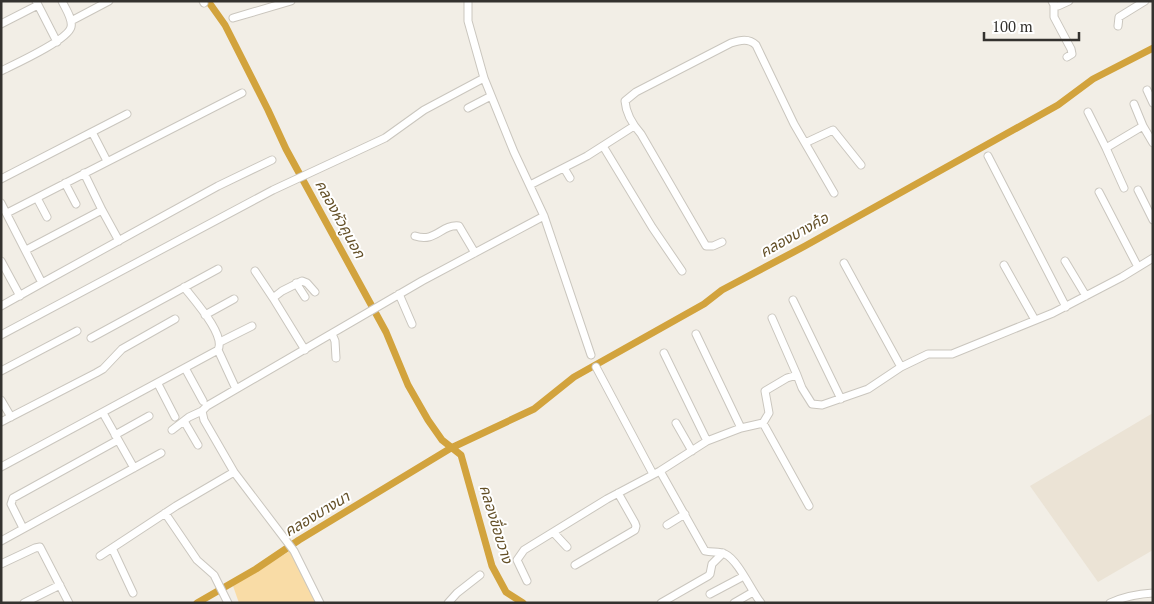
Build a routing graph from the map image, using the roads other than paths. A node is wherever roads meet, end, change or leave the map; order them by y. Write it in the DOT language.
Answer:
graph roads {
  1 [pos="62,1"];
  2 [pos="110,1"];
  3 [pos="291,1"];
  4 [pos="468,1"];
  5 [pos="1069,1"];
  6 [pos="1145,1"];
  7 [pos="37,3"];
  8 [pos="1053,3"];
  9 [pos="233,18"];
  10 [pos="71,21"];
  11 [pos="1,24"];
  12 [pos="1118,26"];
  13 [pos="57,42"];
  14 [pos="1067,57"];
  15 [pos="1,71"];
  16 [pos="484,78"];
  17 [pos="1147,90"];
  18 [pos="242,93"];
  19 [pos="491,96"];
  20 [pos="1153,103"];
  21 [pos="1134,104"];
  22 [pos="468,108"];
  23 [pos="1088,112"];
  24 [pos="127,114"];
  25 [pos="634,126"];
  26 [pos="1143,126"];
  27 [pos="92,132"];
  28 [pos="805,143"];
  29 [pos="1153,143"];
  30 [pos="603,146"];
  31 [pos="1106,148"];
  32 [pos="988,156"];
  33 [pos="272,160"];
  34 [pos="108,162"];
  35 [pos="861,165"];
  36 [pos="564,168"];
  37 [pos="84,173"];
  38 [pos="570,178"];
  39 [pos="1,179"];
  40 [pos="65,183"];
  41 [pos="530,185"];
  42 [pos="1124,188"];
  43 [pos="1138,190"];
  44 [pos="1099,192"];
  45 [pos="834,193"];
  46 [pos="37,198"];
  47 [pos="1,203"];
  48 [pos="76,204"];
  49 [pos="102,210"];
  50 [pos="7,213"];
  51 [pos="544,216"];
  52 [pos="47,217"];
  53 [pos="1153,220"];
  54 [pos="414,236"];
  55 [pos="119,241"];
  56 [pos="722,242"];
  57 [pos="26,250"];
  58 [pos="475,254"];
  59 [pos="1153,258"];
  60 [pos="1065,261"];
  61 [pos="844,263"];
  62 [pos="1004,264"];
  63 [pos="2,265"];
  64 [pos="1138,266"];
  65 [pos="218,270"];
  66 [pos="256,271"];
  67 [pos="682,271"];
  68 [pos="42,283"];
  69 [pos="296,283"];
  70 [pos="184,287"];
  71 [pos="315,292"];
  72 [pos="399,294"];
  73 [pos="20,296"];
  74 [pos="1086,296"];
  75 [pos="305,297"];
  76 [pos="273,298"];
  77 [pos="234,299"];
  78 [pos="793,300"];
  79 [pos="1,306"];
  80 [pos="1066,307"];
  81 [pos="205,315"];
  82 [pos="772,318"];
  83 [pos="175,319"];
  84 [pos="1034,320"];
  85 [pos="412,324"];
  86 [pos="252,326"];
  87 [pos="77,331"];
  88 [pos="332,334"];
  89 [pos="696,334"];
  90 [pos="1,335"];
  91 [pos="90,338"];
  92 [pos="220,342"];
  93 [pos="218,350"];
  94 [pos="305,350"];
  95 [pos="664,353"];
  96 [pos="591,356"];
  97 [pos="336,358"];
  98 [pos="596,367"];
  99 [pos="901,367"];
  100 [pos="185,368"];
  101 [pos="1,371"];
  102 [pos="797,375"];
  103 [pos="158,384"];
  104 [pos="236,389"];
  105 [pos="841,399"];
  106 [pos="1,400"];
  107 [pos="203,402"];
  108 [pos="202,411"];
  109 [pos="103,413"];
  110 [pos="149,416"];
  111 [pos="11,417"];
  112 [pos="175,417"];
  113 [pos="184,421"];
  114 [pos="1,422"];
  115 [pos="676,423"];
  116 [pos="763,423"];
  117 [pos="741,428"];
  118 [pos="172,430"];
  119 [pos="117,437"];
  120 [pos="707,441"];
  121 [pos="198,445"];
  122 [pos="692,451"];
  123 [pos="161,453"];
  124 [pos="1,467"];
  125 [pos="134,468"];
  126 [pos="660,471"];
  127 [pos="234,472"];
  128 [pos="653,474"];
  129 [pos="618,494"];
  130 [pos="809,506"];
  131 [pos="165,513"];
  132 [pos="685,514"];
  133 [pos="667,525"];
  134 [pos="23,528"];
  135 [pos="554,533"];
  136 [pos="1,540"];
  137 [pos="112,548"];
  138 [pos="567,548"];
  139 [pos="723,553"];
  140 [pos="100,556"];
  141 [pos="1,564"];
  142 [pos="575,565"];
  143 [pos="480,575"];
  144 [pos="744,576"];
  145 [pos="527,581"];
  146 [pos="60,585"];
  147 [pos="753,592"];
  148 [pos="133,593"];
  149 [pos="1153,593"];
  150 [pos="710,594"];
  151 [pos="24,603"];
  152 [pos="69,603"];
  153 [pos="228,603"];
  154 [pos="320,603"];
  155 [pos="448,603"];
  156 [pos="661,603"];
  157 [pos="734,603"];
  158 [pos="761,603"];
  159 [pos="1110,603"];
  1 -- 10 [label="street"];
  2 -- 10 [label="street"];
  3 -- 9 [label="street"];
  4 -- 16 [label="street"];
  5 -- 8 [label="street"];
  6 -- 12 [label="street"];
  7 -- 11 [label="street"];
  7 -- 13 [label="street"];
  8 -- 14 [label="street"];
  10 -- 13 [label="street"];
  13 -- 15 [label="street"];
  16 -- 19 [label="street"];
  16 -- 90 [label="street"];
  17 -- 20 [label="street"];
  18 -- 34 [label="street"];
  19 -- 22 [label="street"];
  19 -- 41 [label="street"];
  21 -- 26 [label="street"];
  23 -- 31 [label="street"];
  24 -- 27 [label="street"];
  25 -- 28 [label="street"];
  25 -- 30 [label="street"];
  25 -- 56 [label="street"];
  26 -- 29 [label="street"];
  26 -- 31 [label="street"];
  27 -- 34 [label="street"];
  27 -- 39 [label="street"];
  28 -- 35 [label="street"];
  28 -- 45 [label="street"];
  30 -- 36 [label="street"];
  30 -- 67 [label="street"];
  31 -- 42 [label="street"];
  32 -- 80 [label="street"];
  33 -- 55 [label="street"];
  34 -- 37 [label="street"];
  36 -- 38 [label="street"];
  36 -- 41 [label="street"];
  37 -- 40 [label="street"];
  37 -- 49 [label="street"];
  40 -- 46 [label="street"];
  40 -- 48 [label="street"];
  41 -- 51 [label="street"];
  43 -- 53 [label="street"];
  44 -- 64 [label="street"];
  46 -- 50 [label="street"];
  46 -- 52 [label="street"];
  47 -- 50 [label="street"];
  49 -- 55 [label="street"];
  49 -- 57 [label="street"];
  50 -- 57 [label="street"];
  51 -- 58 [label="street"];
  51 -- 96 [label="street"];
  54 -- 58 [label="street"];
  55 -- 68 [label="street"];
  57 -- 68 [label="street"];
  58 -- 72 [label="street"];
  59 -- 64 [label="street"];
  60 -- 74 [label="street"];
  61 -- 99 [label="street"];
  62 -- 84 [label="street"];
  63 -- 73 [label="street"];
  64 -- 74 [label="street"];
  65 -- 70 [label="street"];
  66 -- 76 [label="street"];
  68 -- 73 [label="street"];
  69 -- 71 [label="street"];
  69 -- 75 [label="street"];
  69 -- 76 [label="street"];
  70 -- 81 [label="street"];
  70 -- 91 [label="street"];
  72 -- 85 [label="street"];
  72 -- 88 [label="street"];
  73 -- 79 [label="street"];
  74 -- 80 [label="street"];
  76 -- 94 [label="street"];
  77 -- 81 [label="street"];
  78 -- 105 [label="street"];
  80 -- 84 [label="street"];
  81 -- 92 [label="street"];
  82 -- 102 [label="street"];
  83 -- 111 [label="street"];
  84 -- 99 [label="street"];
  86 -- 92 [label="street"];
  87 -- 101 [label="street"];
  88 -- 94 [label="street"];
  88 -- 97 [label="street"];
  89 -- 117 [label="street"];
  92 -- 93 [label="street"];
  93 -- 100 [label="street"];
  93 -- 104 [label="street"];
  94 -- 104 [label="street"];
  95 -- 120 [label="street"];
  98 -- 128 [label="street"];
  99 -- 105 [label="street"];
  100 -- 103 [label="street"];
  100 -- 107 [label="street"];
  102 -- 105 [label="street"];
  102 -- 116 [label="street"];
  103 -- 109 [label="street"];
  103 -- 112 [label="street"];
  104 -- 108 [label="street"];
  106 -- 111 [label="street"];
  108 -- 113 [label="street"];
  108 -- 127 [label="street"];
  109 -- 119 [label="street"];
  109 -- 124 [label="street"];
  110 -- 119 [label="street"];
  111 -- 114 [label="street"];
  113 -- 118 [label="street"];
  113 -- 121 [label="street"];
  115 -- 122 [label="street"];
  116 -- 117 [label="street"];
  116 -- 130 [label="street"];
  117 -- 120 [label="street"];
  119 -- 125 [label="street"];
  119 -- 134 [label="street"];
  120 -- 122 [label="street"];
  122 -- 126 [label="street"];
  123 -- 125 [label="street"];
  125 -- 134 [label="street"];
  126 -- 128 [label="street"];
  126 -- 132 [label="street"];
  127 -- 131 [label="street"];
  127 -- 154 [label="street"];
  128 -- 129 [label="street"];
  129 -- 135 [label="street"];
  129 -- 142 [label="street"];
  131 -- 137 [label="street"];
  131 -- 153 [label="street"];
  132 -- 133 [label="street"];
  132 -- 139 [label="street"];
  134 -- 136 [label="street"];
  135 -- 138 [label="street"];
  135 -- 145 [label="street"];
  137 -- 140 [label="street"];
  137 -- 148 [label="street"];
  139 -- 144 [label="street"];
  139 -- 156 [label="street"];
  141 -- 146 [label="street"];
  143 -- 155 [label="street"];
  144 -- 147 [label="street"];
  144 -- 150 [label="street"];
  146 -- 151 [label="street"];
  146 -- 152 [label="street"];
  147 -- 157 [label="street"];
  147 -- 158 [label="street"];
  149 -- 159 [label="street"];
}
